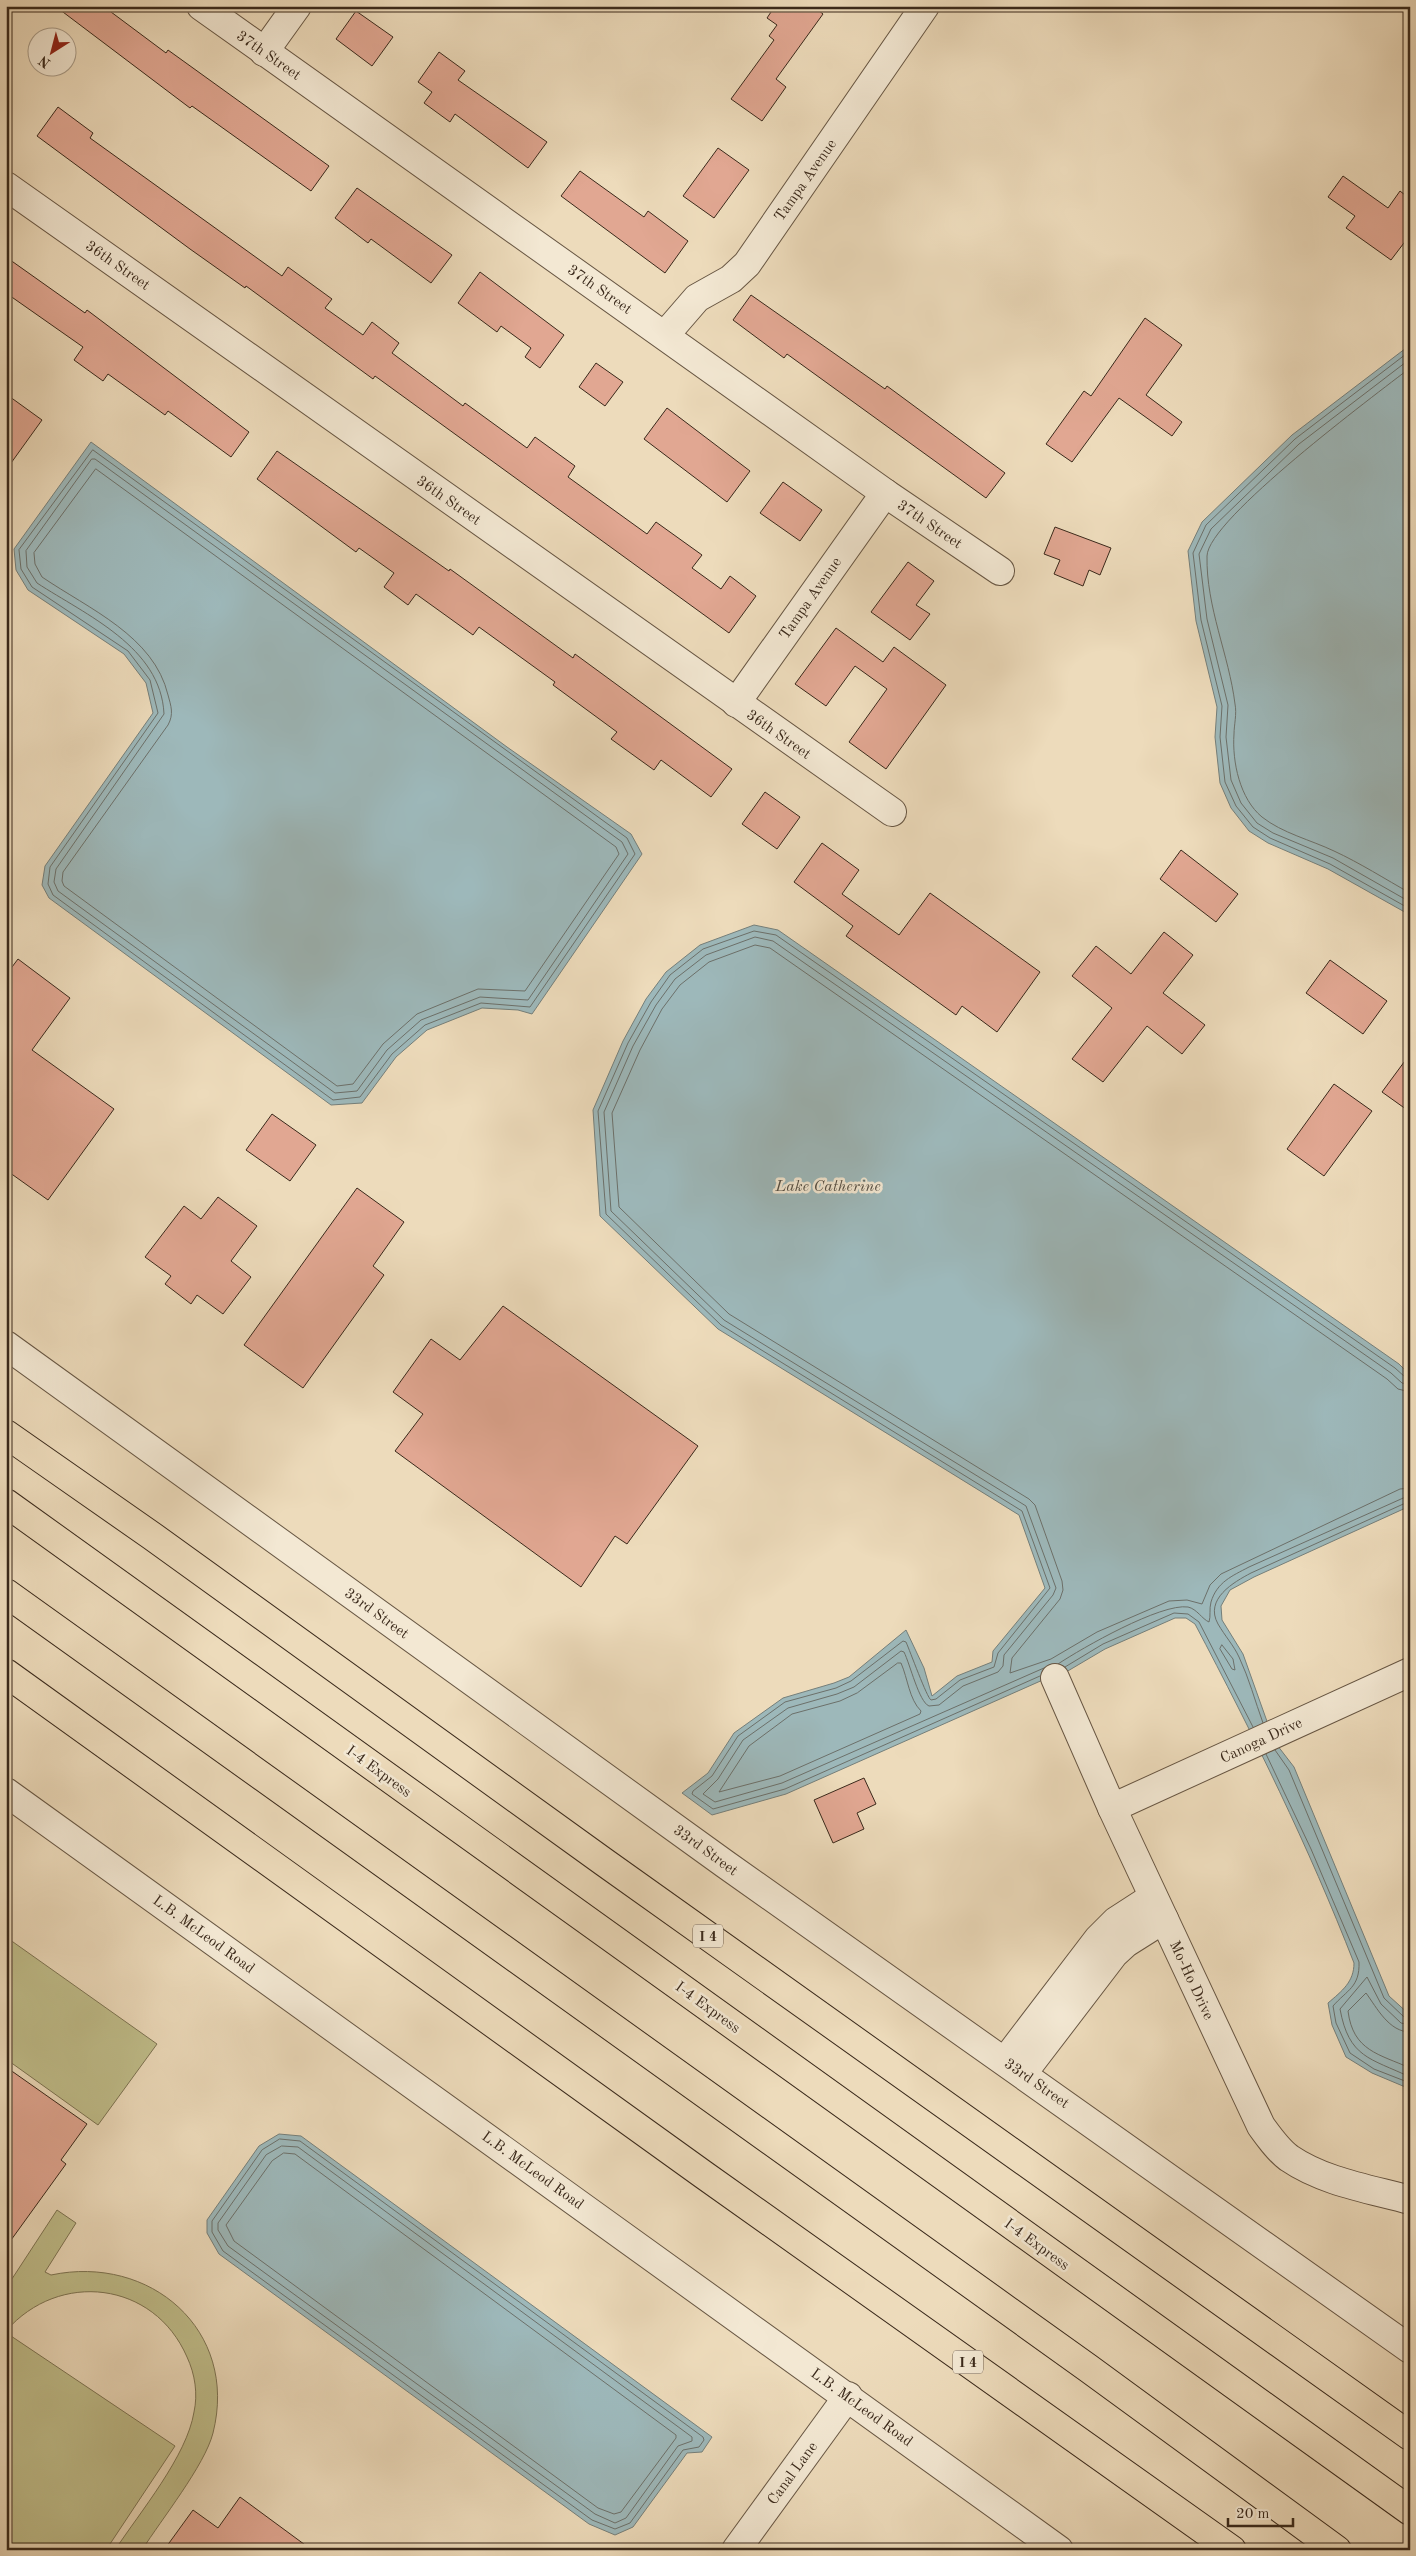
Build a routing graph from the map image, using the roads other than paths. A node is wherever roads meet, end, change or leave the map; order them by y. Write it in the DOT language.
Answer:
graph roads {
  1 [pos="200,6"];
  2 [pos="297,6"];
  3 [pos="924,6"];
  4 [pos="264,52"];
  5 [pos="6,186"];
  6 [pos="665,335"];
  7 [pos="885,493"];
  8 [pos="1000,572"];
  9 [pos="736,703"];
  10 [pos="892,812"];
  11 [pos="6,1345"];
  12 [pos="6,1434"];
  13 [pos="6,1503"];
  14 [pos="6,1593"];
  15 [pos="1410,1672"];
  16 [pos="6,1673"];
  17 [pos="1055,1678"];
  18 [pos="6,1792"];
  19 [pos="1112,1808"];
  20 [pos="1158,1908"];
  21 [pos="1014,2067"];
  22 [pos="1410,2200"];
  23 [pos="1410,2349"];
  24 [pos="848,2396"];
  25 [pos="1410,2436"];
  26 [pos="1410,2511"];
  27 [pos="736,2550"];
  28 [pos="1059,2550"];
  29 [pos="1232,2550"];
  30 [pos="1337,2550"];
  1 -- 4 [label="street, 37th Street"];
  2 -- 4 [label="street"];
  3 -- 6 [label="street, Tampa Avenue"];
  4 -- 6 [label="street, 37th Street"];
  5 -- 9 [label="street, 36th Street"];
  6 -- 7 [label="street, 37th Street"];
  7 -- 8 [label="street, 37th Street"];
  7 -- 9 [label="street, Tampa Avenue"];
  9 -- 10 [label="street, 36th Street"];
  11 -- 21 [label="street, 33rd Street"];
  12 -- 25 [label="highway, I 4"];
  13 -- 26 [label="highway, I-4 Express"];
  14 -- 30 [label="highway"];
  15 -- 19 [label="street, Canoga Drive"];
  16 -- 29 [label="highway, I 4"];
  17 -- 19 [label="street, Mo-Ho Drive"];
  18 -- 24 [label="street, L.B. McLeod Road"];
  19 -- 20 [label="street, Mo-Ho Drive"];
  20 -- 21 [label="street"];
  20 -- 22 [label="street, Mo-Ho Drive"];
  21 -- 23 [label="street, 33rd Street"];
  24 -- 27 [label="street, Canal Lane"];
  24 -- 28 [label="street, L.B. McLeod Road"];
}
